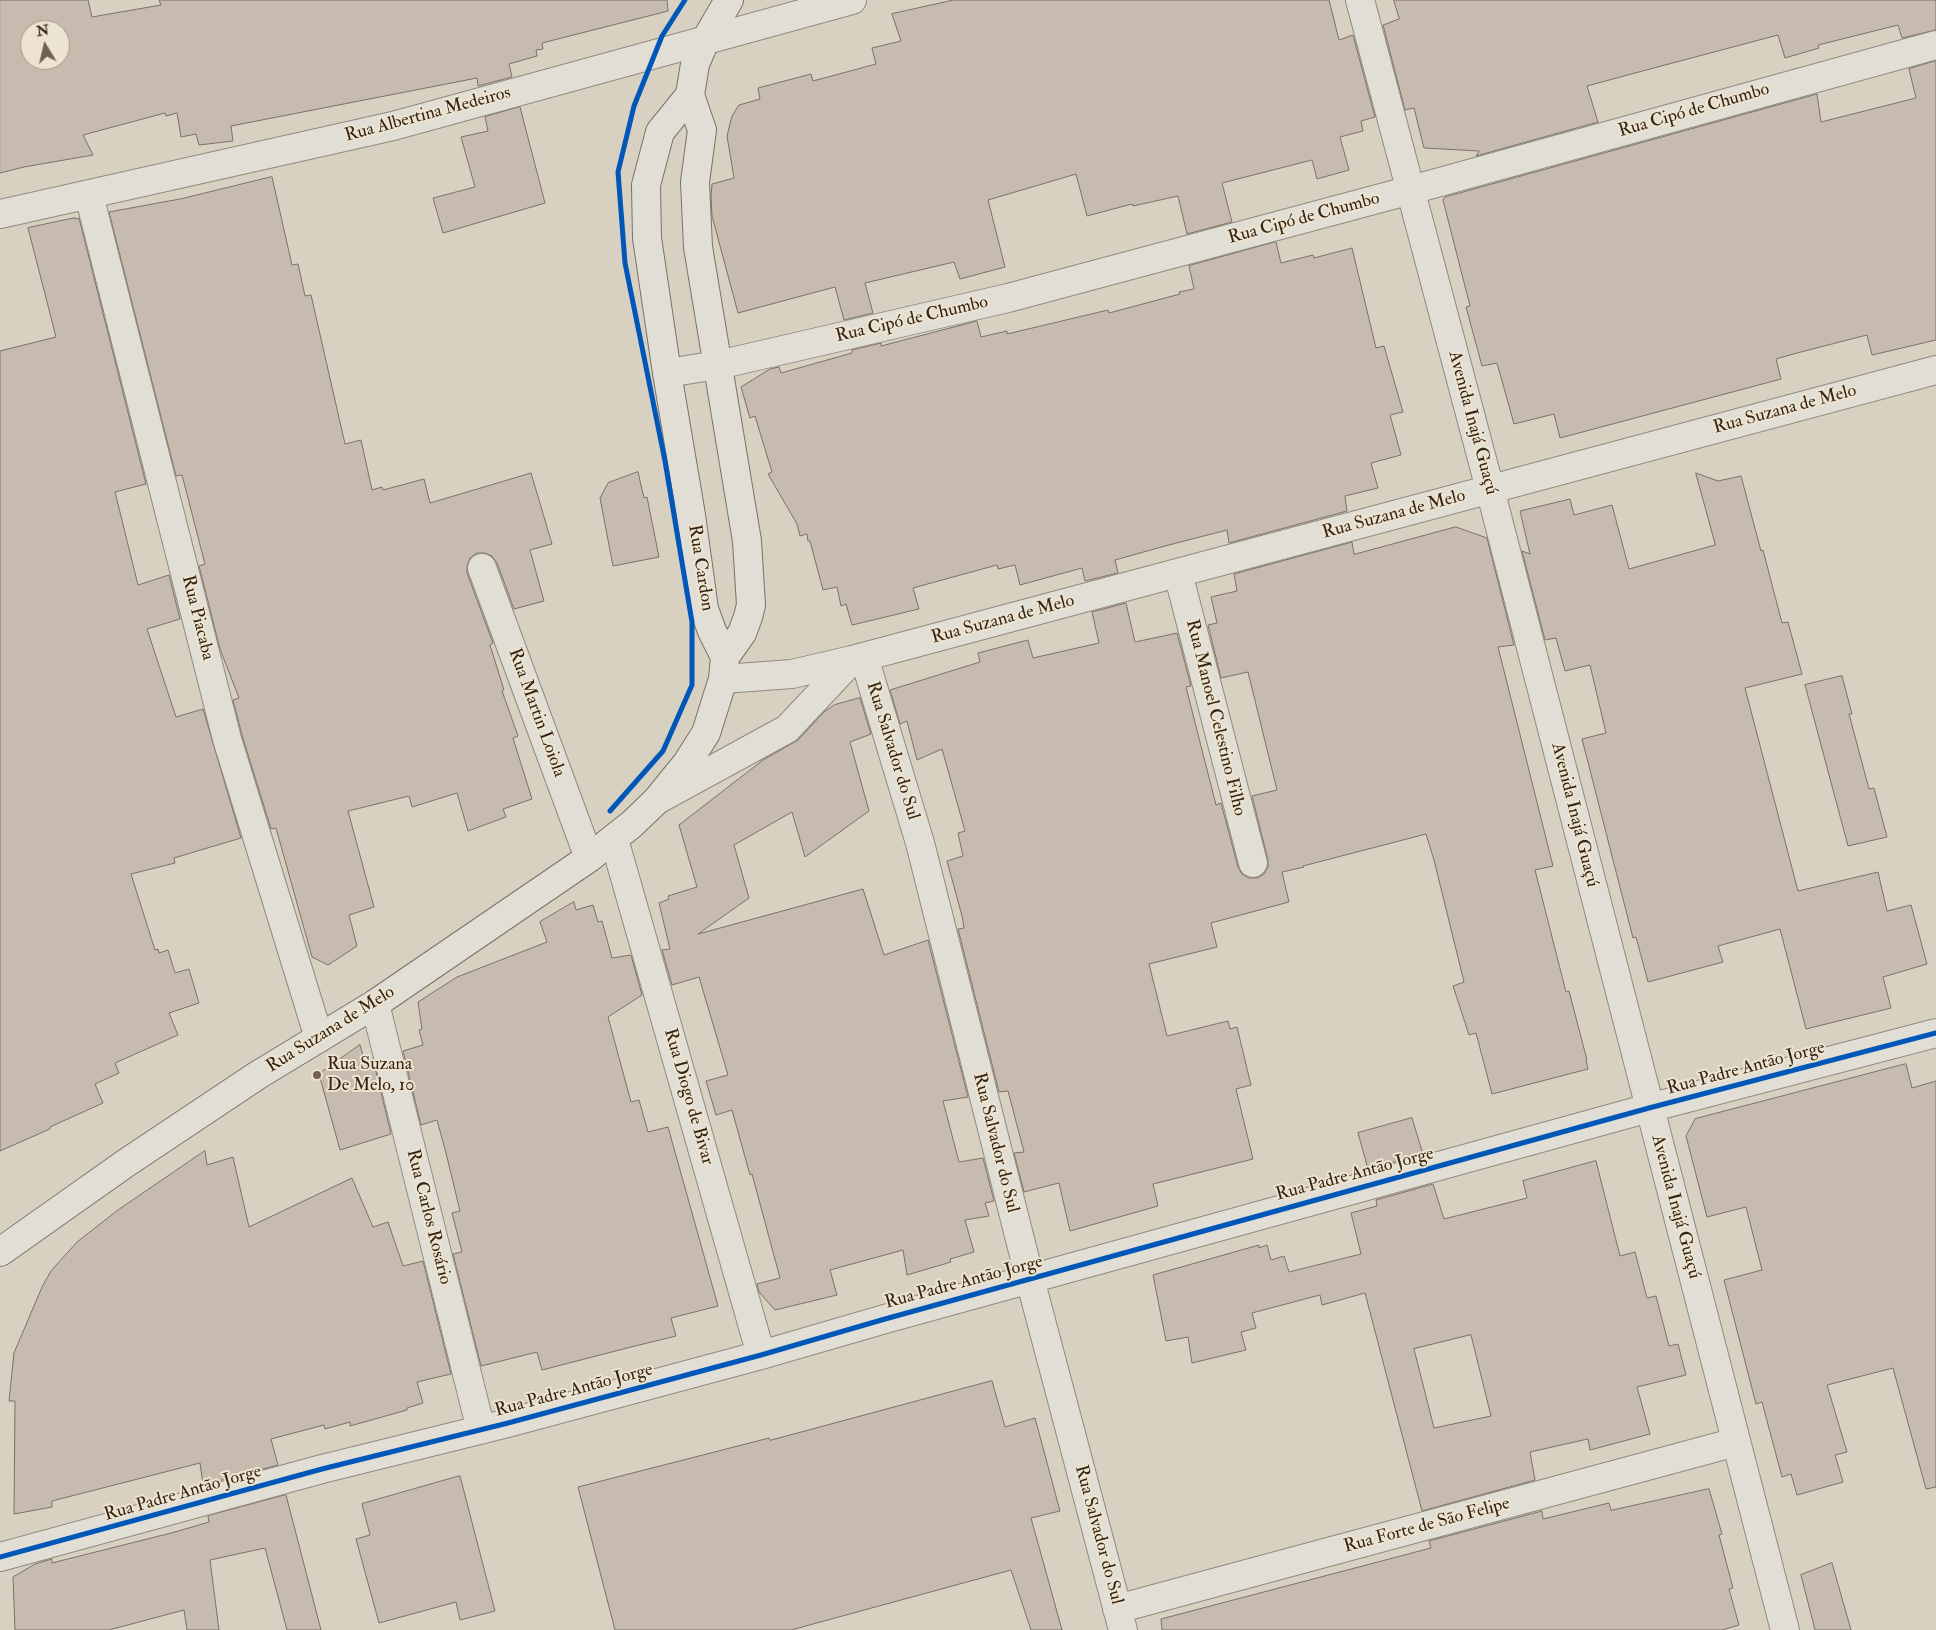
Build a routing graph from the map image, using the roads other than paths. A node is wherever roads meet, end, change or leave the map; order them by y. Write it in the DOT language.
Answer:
graph roads {
  1 [pos="852,0"];
  2 [pos="1360,0"];
  3 [pos="726,1"];
  4 [pos="705,41"];
  5 [pos="1936,45"];
  6 [pos="690,95"];
  7 [pos="1411,190"];
  8 [pos="89,195"];
  9 [pos="0,214"];
  10 [pos="718,365"];
  11 [pos="1936,370"];
  12 [pos="666,373"];
  13 [pos="1490,489"];
  14 [pos="482,568"];
  15 [pos="1178,572"];
  16 [pos="858,658"];
  17 [pos="724,668"];
  18 [pos="657,800"];
  19 [pos="614,840"];
  20 [pos="589,858"];
  21 [pos="1253,863"];
  22 [pos="375,1004"];
  23 [pos="1936,1034"];
  24 [pos="319,1038"];
  25 [pos="1649,1108"];
  26 [pos="0,1252"];
  27 [pos="1030,1279"];
  28 [pos="761,1355"];
  29 [pos="481,1430"];
  30 [pos="1736,1442"];
  31 [pos="0,1557"];
  32 [pos="1120,1620"];
  33 [pos="1785,1630"];
  1 -- 4 [label="street, Rua Albertina Medeiros"];
  2 -- 7 [label="street, Avenida Inajá Guaçú"];
  3 -- 4 [label="street, Rua Cardon"];
  4 -- 6 [label="street, Rua Cardon"];
  4 -- 8 [label="street, Rua Albertina Medeiros"];
  5 -- 7 [label="street, Rua Cipó de Chumbo"];
  6 -- 10 [label="street, Rua Cardon"];
  6 -- 12 [label="street, Rua Cardon"];
  7 -- 10 [label="street, Rua Cipó de Chumbo"];
  7 -- 13 [label="street, Avenida Inajá Guaçú"];
  8 -- 9 [label="street, Rua Albertina Medeiros"];
  8 -- 24 [label="street, Rua Piacaba"];
  10 -- 12 [label="street, Rua Cipó de Chumbo"];
  10 -- 17 [label="street, Rua Cardon"];
  11 -- 13 [label="street, Rua Suzana de Melo"];
  12 -- 17 [label="street, Rua Cardon"];
  13 -- 15 [label="street, Rua Suzana de Melo"];
  13 -- 25 [label="street, Avenida Inajá Guaçú"];
  14 -- 20 [label="street, Rua Martin Loiola"];
  15 -- 16 [label="street, Rua Suzana de Melo"];
  15 -- 21 [label="street, Rua Manoel Celestino Filho"];
  16 -- 17 [label="street, Rua Suzana de Melo"];
  16 -- 18 [label="street, Rua Suzana de Melo"];
  16 -- 27 [label="street, Rua Salvador do Sul"];
  17 -- 18 [label="street, Rua Suzana de Melo"];
  18 -- 19 [label="street, Rua Suzana de Melo"];
  19 -- 20 [label="street, Rua Suzana de Melo"];
  19 -- 28 [label="street, Rua Diogo de Bivar"];
  20 -- 22 [label="street, Rua Suzana de Melo"];
  22 -- 24 [label="street, Rua Suzana de Melo"];
  22 -- 29 [label="street, Rua Carlos Rosário"];
  23 -- 25 [label="street, Rua Padre Antão Jorge"];
  24 -- 26 [label="street, Rua Suzana de Melo"];
  25 -- 27 [label="street, Rua Padre Antão Jorge"];
  25 -- 30 [label="street, Avenida Inajá Guaçú"];
  27 -- 28 [label="street, Rua Padre Antão Jorge"];
  27 -- 32 [label="street, Rua Salvador do Sul"];
  28 -- 29 [label="street, Rua Padre Antão Jorge"];
  29 -- 31 [label="street, Rua Padre Antão Jorge"];
  30 -- 32 [label="street, Rua Forte de São Felipe"];
  30 -- 33 [label="street, Avenida Inajá Guaçú"];
}
